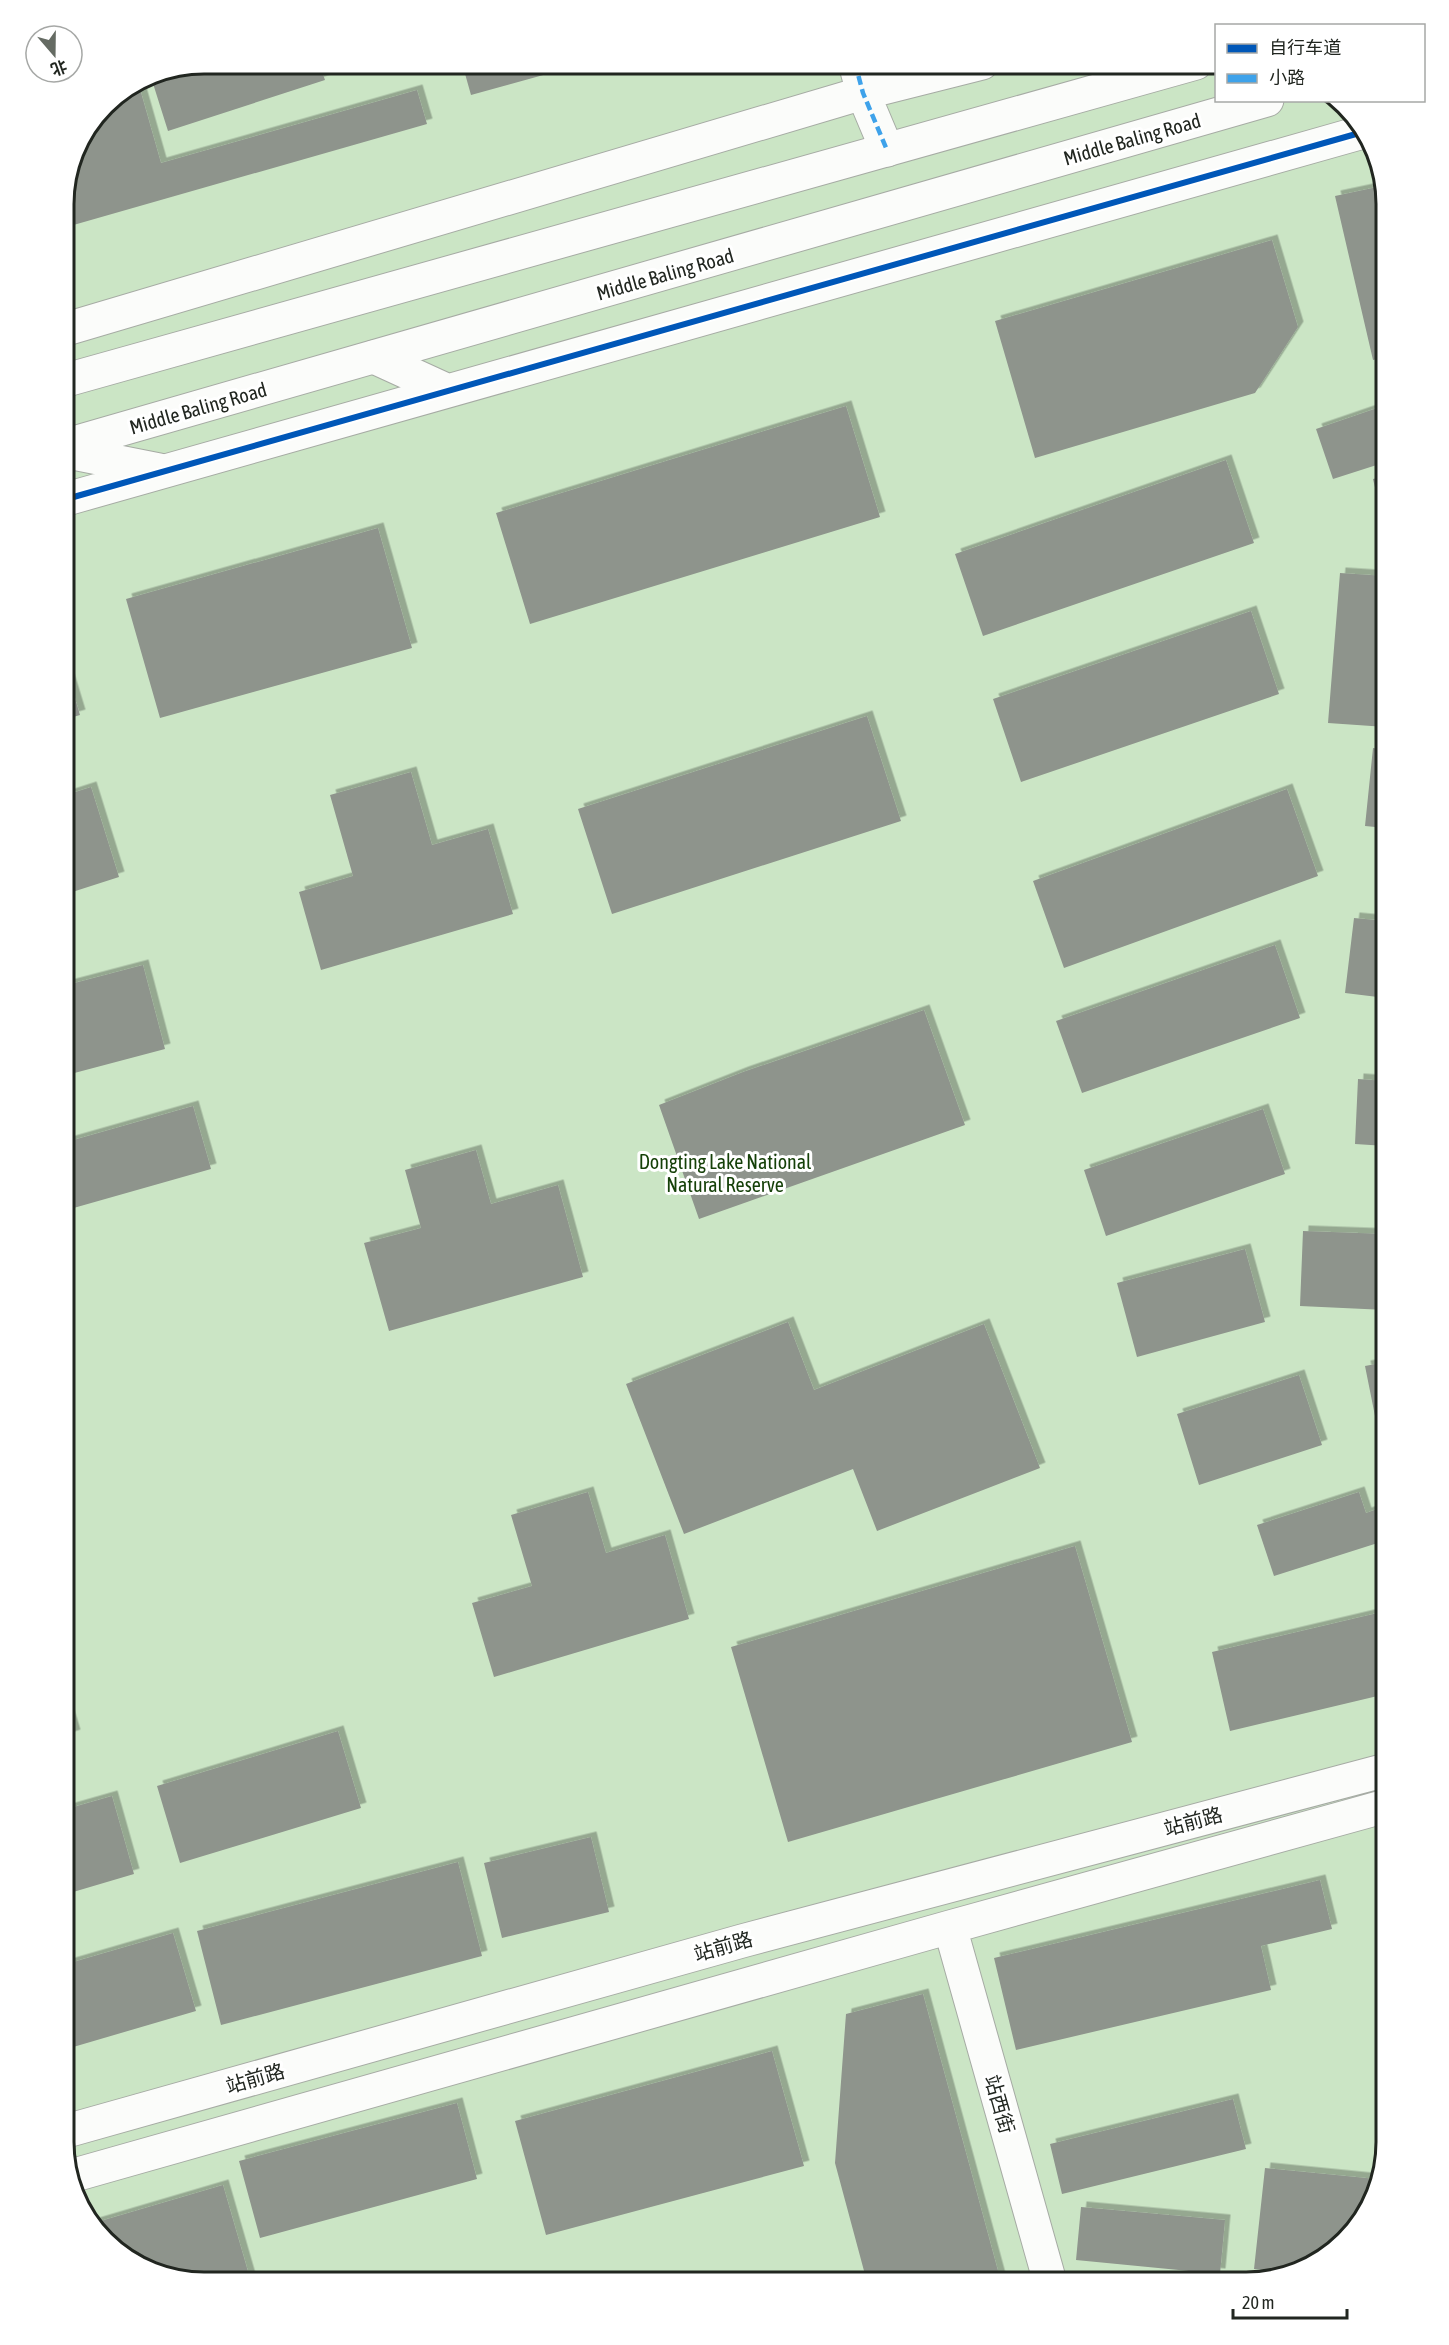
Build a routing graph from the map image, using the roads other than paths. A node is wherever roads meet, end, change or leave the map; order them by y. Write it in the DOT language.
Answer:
graph roads {
  1 [pos="892,74"];
  2 [pos="1157,74"];
  3 [pos="859,78"];
  4 [pos="1260,102"];
  5 [pos="1356,134"];
  6 [pos="887,150"];
  7 [pos="74,327"];
  8 [pos="374,357"];
  9 [pos="74,378"];
  10 [pos="446,390"];
  11 [pos="74,443"];
  12 [pos="74,453"];
  13 [pos="163,471"];
  14 [pos="74,497"];
  15 [pos="1376,1773"];
  16 [pos="1376,1809"];
  17 [pos="950,1927"];
  18 [pos="74,2129"];
  19 [pos="78,2174"];
  20 [pos="1047,2272"];
  1 -- 3 [label="main road"];
  2 -- 6 [label="main road"];
  3 -- 6 [label="main road"];
  3 -- 7 [label="main road"];
  4 -- 8 [label="main road, Middle Baling Road"];
  5 -- 10 [label="main road"];
  6 -- 9 [label="main road"];
  8 -- 10 [label="main road"];
  8 -- 11 [label="main road, Middle Baling Road"];
  10 -- 13 [label="main road"];
  12 -- 13 [label="main road"];
  13 -- 14 [label="main road"];
  15 -- 18 [label="main road, 站前路"];
  16 -- 17 [label="main road, 站前路"];
  17 -- 19 [label="main road, 站前路"];
  17 -- 20 [label="main road, 站西街"];
}
